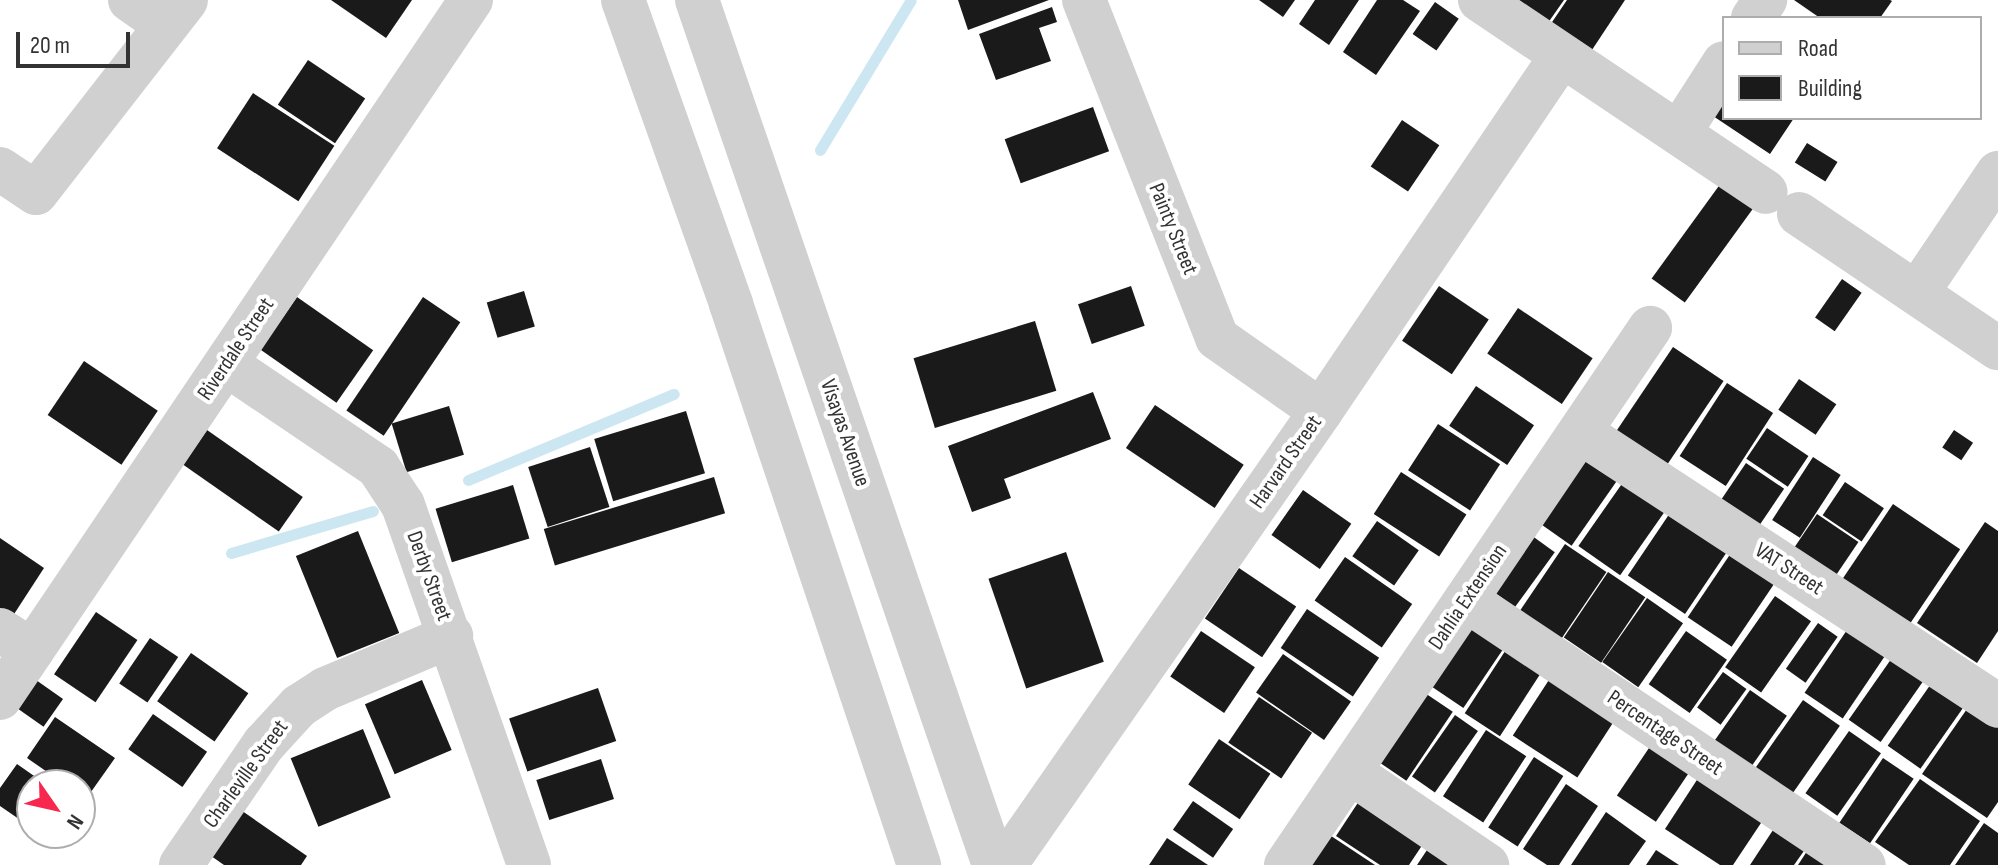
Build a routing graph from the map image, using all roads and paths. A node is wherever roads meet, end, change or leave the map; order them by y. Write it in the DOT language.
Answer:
graph roads {
  1 [pos="130,0"];
  2 [pos="471,0"];
  3 [pos="623,0"];
  4 [pos="697,0"];
  5 [pos="1084,0"];
  6 [pos="1480,0"];
  7 [pos="176,13"];
  8 [pos="1561,56"];
  9 [pos="1722,66"];
  10 [pos="1679,133"];
  11 [pos="0,169"];
  12 [pos="1998,173"];
  13 [pos="1917,293"];
  14 [pos="1650,328"];
  15 [pos="1998,348"];
  16 [pos="226,364"];
  17 [pos="1321,411"];
  18 [pos="1580,432"];
  19 [pos="1466,600"];
  20 [pos="451,636"];
  21 [pos="16,640"];
  22 [pos="0,698"];
  23 [pos="1998,706"];
  24 [pos="1350,772"];
  25 [pos="181,865"];
  26 [pos="529,865"];
  27 [pos="919,865"];
  28 [pos="994,865"];
  29 [pos="1005,865"];
  30 [pos="1286,865"];
  31 [pos="1487,865"];
  32 [pos="1864,865"];
  1 -- 7 [label="street"];
  2 -- 16 [label="street, Riverdale Street"];
  3 -- 27 [label="street"];
  4 -- 28 [label="street, Visayas Avenue"];
  5 -- 17 [label="street, Painty Street"];
  6 -- 8 [label="street"];
  7 -- 11 [label="street"];
  8 -- 10 [label="street"];
  8 -- 17 [label="street, Harvard Street"];
  9 -- 10 [label="street"];
  10 -- 13 [label="street"];
  12 -- 13 [label="street"];
  13 -- 15 [label="street"];
  14 -- 18 [label="street, Dahlia Extension"];
  16 -- 20 [label="street, Derby Street"];
  16 -- 21 [label="street, Riverdale Street"];
  17 -- 29 [label="street, Harvard Street"];
  18 -- 19 [label="street, Dahlia Extension"];
  18 -- 23 [label="street, VAT Street"];
  19 -- 24 [label="street, Dahlia Extension"];
  19 -- 32 [label="street, Percentage Street"];
  20 -- 25 [label="street, Charleville Street"];
  20 -- 26 [label="street, Derby Street"];
  21 -- 22 [label="street, Riverdale Street"];
  24 -- 30 [label="street, Dahlia Extension"];
  24 -- 31 [label="street"];
}
